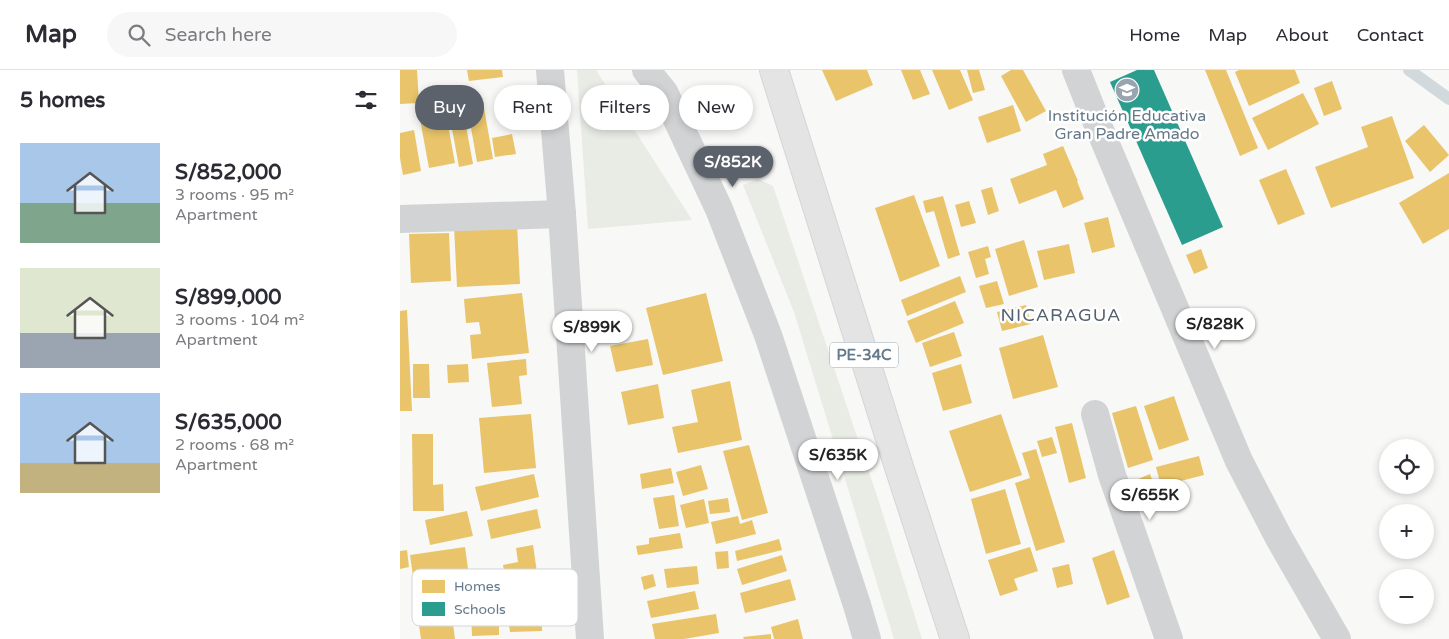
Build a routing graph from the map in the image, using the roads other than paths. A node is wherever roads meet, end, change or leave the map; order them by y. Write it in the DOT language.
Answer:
graph roads {
  1 [pos="550,70"];
  2 [pos="646,70"];
  3 [pos="774,70"];
  4 [pos="1076,70"];
  5 [pos="562,214"];
  6 [pos="400,219"];
  7 [pos="1095,414"];
  8 [pos="590,639"];
  9 [pos="866,639"];
  10 [pos="955,639"];
  11 [pos="1169,639"];
  12 [pos="1337,639"];
  1 -- 5 [label="street"];
  2 -- 9 [label="street"];
  3 -- 10 [label="main road, PE-34C"];
  4 -- 12 [label="street"];
  5 -- 6 [label="street"];
  5 -- 8 [label="street"];
  7 -- 11 [label="street"];
}
